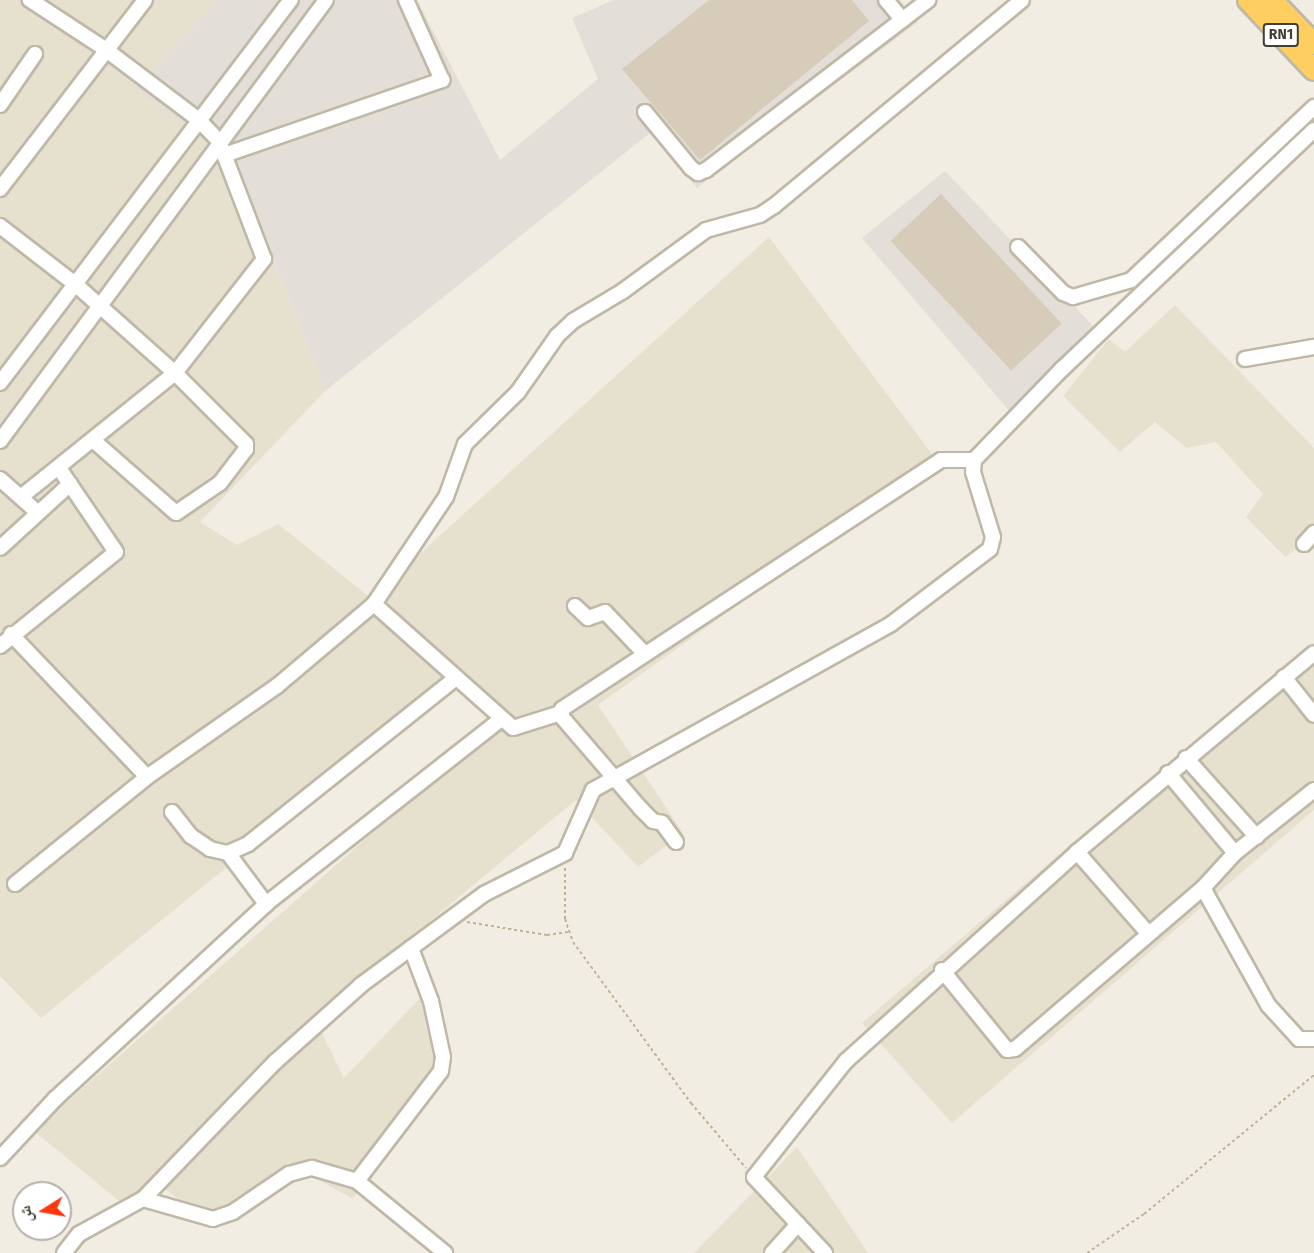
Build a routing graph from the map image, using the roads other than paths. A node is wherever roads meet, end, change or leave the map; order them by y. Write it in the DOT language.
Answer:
graph roads {
  1 [pos="30,0"];
  2 [pos="145,0"];
  3 [pos="291,0"];
  4 [pos="326,0"];
  5 [pos="406,0"];
  6 [pos="886,0"];
  7 [pos="928,0"];
  8 [pos="1022,0"];
  9 [pos="1248,0"];
  10 [pos="1272,0"];
  11 [pos="903,20"];
  12 [pos="1314,44"];
  13 [pos="105,48"];
  14 [pos="35,54"];
  15 [pos="1314,70"];
  16 [pos="0,105"];
  17 [pos="1314,107"];
  18 [pos="645,112"];
  19 [pos="199,120"];
  20 [pos="1314,129"];
  21 [pos="219,141"];
  22 [pos="225,155"];
  23 [pos="0,189"];
  24 [pos="0,226"];
  25 [pos="1018,246"];
  26 [pos="75,284"];
  27 [pos="98,305"];
  28 [pos="1314,347"];
  29 [pos="1245,359"];
  30 [pos="175,373"];
  31 [pos="0,383"];
  32 [pos="93,440"];
  33 [pos="0,441"];
  34 [pos="974,459"];
  35 [pos="59,468"];
  36 [pos="0,479"];
  37 [pos="70,484"];
  38 [pos="22,496"];
  39 [pos="37,512"];
  40 [pos="1314,533"];
  41 [pos="1304,544"];
  42 [pos="0,548"];
  43 [pos="374,604"];
  44 [pos="575,606"];
  45 [pos="11,634"];
  46 [pos="0,646"];
  47 [pos="1314,653"];
  48 [pos="645,654"];
  49 [pos="1284,677"];
  50 [pos="456,678"];
  51 [pos="561,713"];
  52 [pos="1314,715"];
  53 [pos="502,718"];
  54 [pos="1186,758"];
  55 [pos="1168,773"];
  56 [pos="147,777"];
  57 [pos="615,778"];
  58 [pos="1314,790"];
  59 [pos="172,812"];
  60 [pos="1257,837"];
  61 [pos="676,842"];
  62 [pos="1077,852"];
  63 [pos="228,853"];
  64 [pos="1235,853"];
  65 [pos="15,884"];
  66 [pos="1203,888"];
  67 [pos="267,904"];
  68 [pos="1148,933"];
  69 [pos="411,948"];
  70 [pos="942,970"];
  71 [pos="1314,1039"];
  72 [pos="0,1158"];
  73 [pos="357,1181"];
  74 [pos="143,1199"];
  75 [pos="798,1224"];
  76 [pos="64,1253"];
  77 [pos="445,1253"];
  78 [pos="772,1253"];
  79 [pos="825,1253"];
  1 -- 13 [label="street"];
  2 -- 13 [label="street"];
  3 -- 19 [label="street"];
  4 -- 21 [label="street"];
  5 -- 22 [label="street"];
  6 -- 11 [label="street"];
  7 -- 11 [label="street"];
  8 -- 43 [label="street"];
  9 -- 15 [label="highway, RN1"];
  10 -- 12 [label="highway, RN1"];
  11 -- 18 [label="street"];
  13 -- 19 [label="street"];
  13 -- 23 [label="street"];
  14 -- 16 [label="street"];
  17 -- 25 [label="street"];
  19 -- 21 [label="street"];
  19 -- 26 [label="street"];
  20 -- 34 [label="street"];
  21 -- 22 [label="street"];
  21 -- 27 [label="street"];
  22 -- 30 [label="street"];
  24 -- 26 [label="street"];
  26 -- 27 [label="street"];
  26 -- 31 [label="street"];
  27 -- 30 [label="street"];
  27 -- 33 [label="street"];
  28 -- 29 [label="street"];
  30 -- 32 [label="street"];
  30 -- 32 [label="street"];
  32 -- 35 [label="street"];
  34 -- 48 [label="street"];
  34 -- 57 [label="street"];
  35 -- 37 [label="street"];
  35 -- 38 [label="street"];
  36 -- 38 [label="street"];
  37 -- 39 [label="street"];
  37 -- 45 [label="street"];
  38 -- 39 [label="street"];
  39 -- 42 [label="street"];
  40 -- 41 [label="street"];
  43 -- 50 [label="street"];
  43 -- 56 [label="street"];
  44 -- 48 [label="street"];
  45 -- 46 [label="street"];
  45 -- 56 [label="street"];
  47 -- 49 [label="street"];
  48 -- 51 [label="street"];
  49 -- 52 [label="street"];
  49 -- 54 [label="street"];
  50 -- 53 [label="street"];
  50 -- 63 [label="street"];
  51 -- 53 [label="street"];
  51 -- 57 [label="street"];
  53 -- 67 [label="street"];
  54 -- 55 [label="street"];
  54 -- 60 [label="street"];
  55 -- 62 [label="street"];
  55 -- 64 [label="street"];
  56 -- 65 [label="street"];
  57 -- 61 [label="street"];
  57 -- 69 [label="street"];
  58 -- 60 [label="street"];
  59 -- 63 [label="street"];
  60 -- 64 [label="street"];
  62 -- 68 [label="street"];
  62 -- 70 [label="street"];
  63 -- 67 [label="street"];
  64 -- 66 [label="street"];
  66 -- 68 [label="street"];
  66 -- 71 [label="street"];
  67 -- 72 [label="street"];
  68 -- 70 [label="street"];
  69 -- 73 [label="street"];
  69 -- 74 [label="street"];
  70 -- 75 [label="street"];
  73 -- 74 [label="street"];
  73 -- 77 [label="street"];
  74 -- 76 [label="street"];
  75 -- 78 [label="street"];
  75 -- 79 [label="street"];
}
